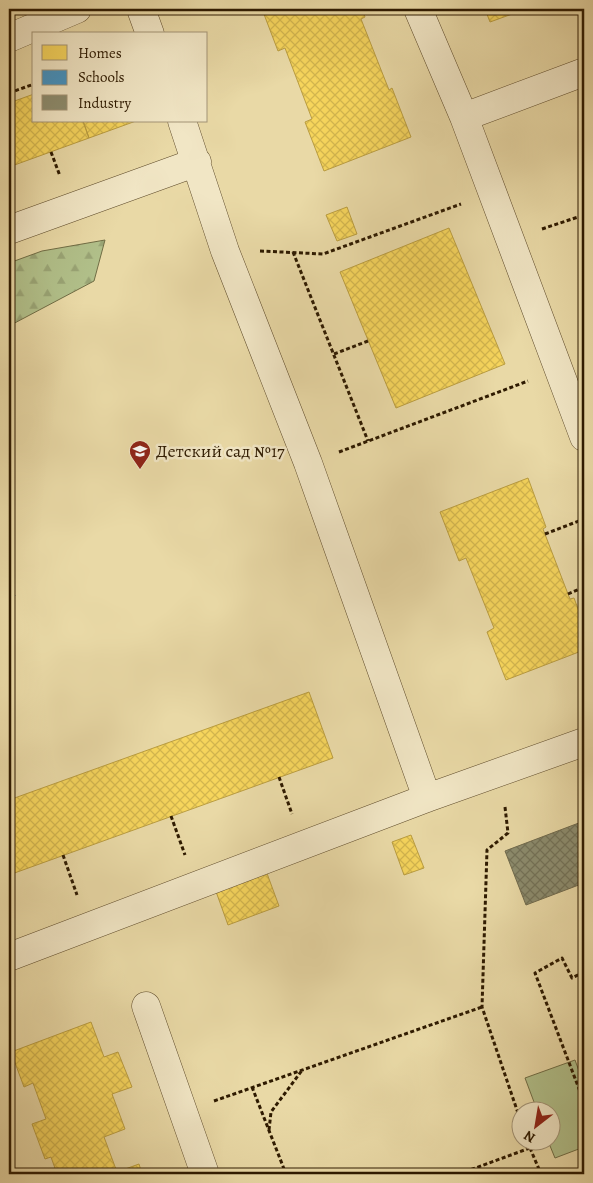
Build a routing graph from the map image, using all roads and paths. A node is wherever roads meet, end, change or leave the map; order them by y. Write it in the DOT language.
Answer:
graph roads {
  1 [pos="77,9"];
  2 [pos="141,9"];
  3 [pos="418,9"];
  4 [pos="149,32"];
  5 [pos="9,38"];
  6 [pos="584,72"];
  7 [pos="32,85"];
  8 [pos="9,94"];
  9 [pos="464,117"];
  10 [pos="182,122"];
  11 [pos="197,162"];
  12 [pos="493,192"];
  13 [pos="584,215"];
  14 [pos="9,230"];
  15 [pos="510,240"];
  16 [pos="225,251"];
  17 [pos="293,252"];
  18 [pos="368,340"];
  19 [pos="334,354"];
  20 [pos="559,370"];
  21 [pos="584,437"];
  22 [pos="368,441"];
  23 [pos="308,464"];
  24 [pos="584,519"];
  25 [pos="545,534"];
  26 [pos="584,588"];
  27 [pos="568,594"];
  28 [pos="584,742"];
  29 [pos="502,771"];
  30 [pos="427,798"];
  31 [pos="171,816"];
  32 [pos="63,855"];
  33 [pos="196,886"];
  34 [pos="89,926"];
  35 [pos="9,957"];
  36 [pos="584,972"];
  37 [pos="146,1006"];
  38 [pos="482,1006"];
  39 [pos="303,1069"];
  40 [pos="252,1087"];
  41 [pos="514,1100"];
  42 [pos="584,1102"];
  43 [pos="183,1112"];
  44 [pos="269,1130"];
  45 [pos="524,1150"];
  46 [pos="531,1150"];
  47 [pos="205,1174"];
  48 [pos="286,1174"];
  49 [pos="458,1174"];
  50 [pos="540,1174"];
  1 -- 5 [label="street"];
  2 -- 4 [label="street"];
  3 -- 9 [label="street"];
  6 -- 9 [label="street"];
  7 -- 8 [label="path"];
  9 -- 12 [label="street"];
  10 -- 11 [label="street"];
  11 -- 14 [label="street"];
  11 -- 16 [label="street"];
  12 -- 15 [label="street"];
  12 -- 17 [label="path"];
  13 -- 15 [label="path"];
  15 -- 20 [label="street"];
  16 -- 17 [label="path"];
  16 -- 23 [label="street"];
  17 -- 19 [label="path"];
  18 -- 19 [label="path"];
  19 -- 22 [label="path"];
  20 -- 21 [label="street"];
  20 -- 22 [label="path"];
  22 -- 23 [label="path"];
  23 -- 30 [label="street"];
  24 -- 25 [label="path"];
  26 -- 27 [label="path"];
  28 -- 29 [label="street"];
  29 -- 30 [label="street"];
  29 -- 38 [label="path"];
  30 -- 33 [label="street"];
  31 -- 33 [label="path"];
  32 -- 34 [label="path"];
  33 -- 34 [label="street"];
  34 -- 35 [label="street"];
  36 -- 42 [label="path"];
  37 -- 43 [label="street"];
  38 -- 39 [label="path"];
  38 -- 41 [label="path"];
  39 -- 40 [label="path"];
  39 -- 44 [label="path"];
  40 -- 43 [label="path"];
  40 -- 44 [label="path"];
  43 -- 47 [label="street"];
  44 -- 48 [label="path"];
  45 -- 49 [label="path"];
  46 -- 50 [label="path"];
}
